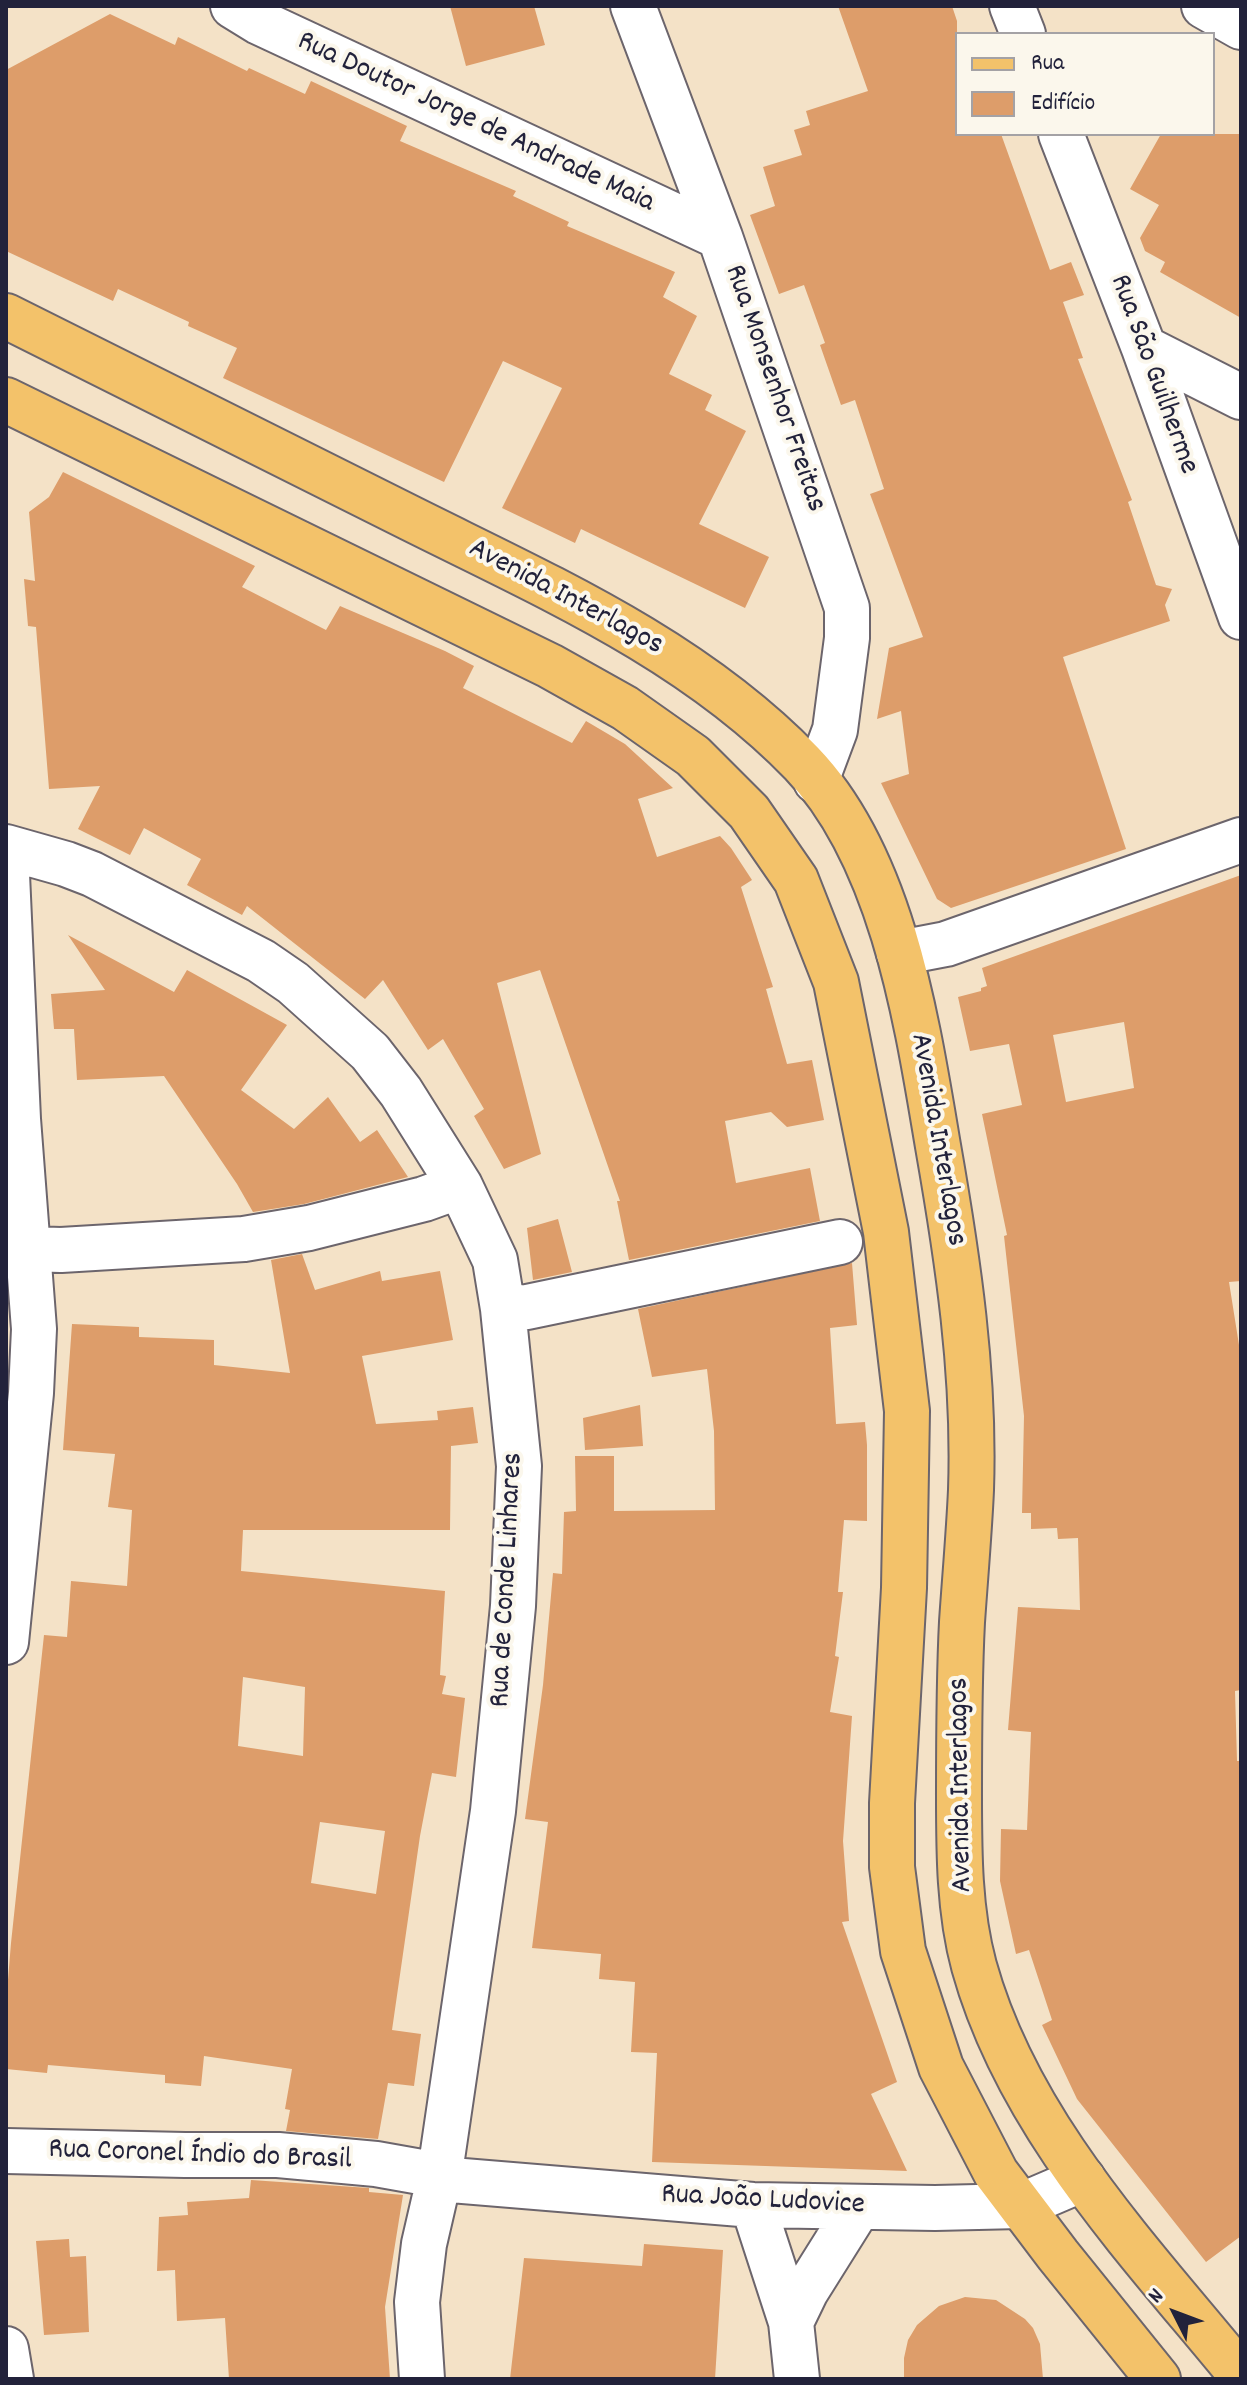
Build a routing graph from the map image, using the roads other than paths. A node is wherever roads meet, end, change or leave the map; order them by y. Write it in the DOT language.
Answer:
graph roads {
  1 [pos="233,6"];
  2 [pos="633,6"];
  3 [pos="1012,6"];
  4 [pos="1204,6"];
  5 [pos="1241,27"];
  6 [pos="1022,32"];
  7 [pos="1062,136"];
  8 [pos="720,237"];
  9 [pos="6,316"];
  10 [pos="1144,348"];
  11 [pos="1241,397"];
  12 [pos="6,401"];
  13 [pos="1241,617"];
  14 [pos="816,781"];
  15 [pos="1241,840"];
  16 [pos="6,850"];
  17 [pos="899,953"];
  18 [pos="12,1117"];
  19 [pos="460,1186"];
  20 [pos="840,1242"];
  21 [pos="29,1249"];
  22 [pos="503,1309"];
  23 [pos="6,1642"];
  24 [pos="6,2151"];
  25 [pos="439,2179"];
  26 [pos="1083,2179"];
  27 [pos="753,2205"];
  28 [pos="1020,2206"];
  29 [pos="858,2208"];
  30 [pos="791,2322"];
  31 [pos="6,2349"];
  32 [pos="1241,2375"];
  33 [pos="11,2379"];
  34 [pos="422,2379"];
  35 [pos="797,2379"];
  36 [pos="1158,2379"];
  1 -- 8 [label="street, Rua Doutor Jorge de Andrade Maia"];
  2 -- 8 [label="street, Rua Monsenhor Freitas"];
  3 -- 6 [label="street"];
  4 -- 5 [label="street"];
  7 -- 10 [label="street, Rua São Guilherme"];
  8 -- 14 [label="street, Rua Monsenhor Freitas"];
  9 -- 14 [label="main road, Avenida Interlagos"];
  10 -- 11 [label="street"];
  10 -- 13 [label="street, Rua São Guilherme"];
  12 -- 28 [label="main road, Avenida Interlagos"];
  14 -- 17 [label="main road, Avenida Interlagos"];
  15 -- 17 [label="street"];
  16 -- 18 [label="street"];
  16 -- 19 [label="street, Rua de Conde Linhares"];
  17 -- 26 [label="main road, Avenida Interlagos"];
  18 -- 21 [label="street"];
  19 -- 21 [label="street"];
  19 -- 22 [label="street, Rua de Conde Linhares"];
  20 -- 22 [label="street"];
  21 -- 23 [label="street"];
  22 -- 25 [label="street, Rua de Conde Linhares"];
  24 -- 25 [label="street, Rua Coronel Índio do Brasil"];
  25 -- 27 [label="street, Rua João Ludovice"];
  25 -- 34 [label="street, Rua de Conde Linhares"];
  26 -- 28 [label="street, Rua João Ludovice"];
  26 -- 32 [label="main road, Avenida Interlagos"];
  27 -- 29 [label="street, Rua João Ludovice"];
  27 -- 30 [label="street"];
  28 -- 29 [label="street, Rua João Ludovice"];
  28 -- 36 [label="main road, Avenida Interlagos"];
  29 -- 30 [label="street"];
  30 -- 35 [label="street"];
  31 -- 33 [label="street"];
}
